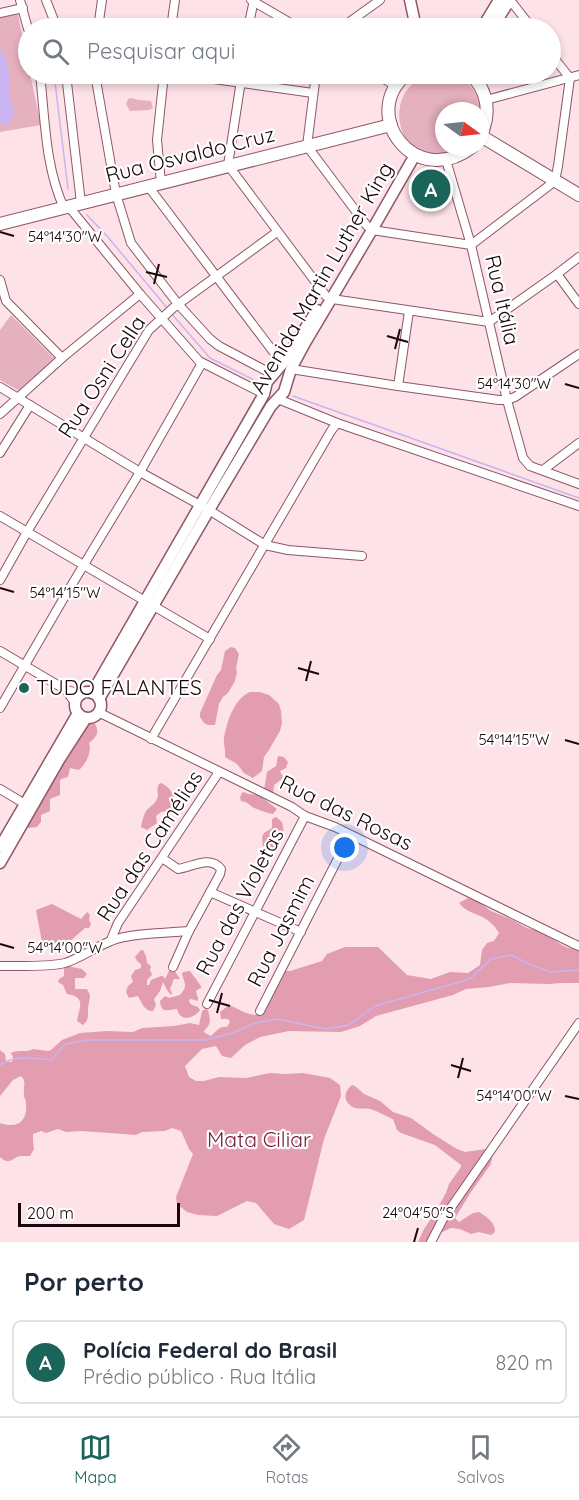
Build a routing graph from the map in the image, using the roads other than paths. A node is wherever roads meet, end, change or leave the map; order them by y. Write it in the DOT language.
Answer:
graph roads {
  1 [pos="46,0"];
  2 [pos="102,0"];
  3 [pos="175,0"];
  4 [pos="253,0"];
  5 [pos="380,0"];
  6 [pos="410,0"];
  7 [pos="499,0"];
  8 [pos="510,0"];
  9 [pos="21,4"];
  10 [pos="0,13"];
  11 [pos="53,18"];
  12 [pos="99,18"];
  13 [pos="172,18"];
  14 [pos="250,18"];
  15 [pos="283,18"];
  16 [pos="355,18"];
  17 [pos="414,18"];
  18 [pos="488,18"];
  19 [pos="498,18"];
  20 [pos="524,18"];
  21 [pos="561,64"];
  22 [pos="574,77"];
  23 [pos="41,84"];
  24 [pos="66,84"];
  25 [pos="96,84"];
  26 [pos="163,84"];
  27 [pos="240,84"];
  28 [pos="247,84"];
  29 [pos="314,84"];
  30 [pos="392,84"];
  31 [pos="479,84"];
  32 [pos="547,84"];
  33 [pos="396,86"];
  34 [pos="313,93"];
  35 [pos="486,100"];
  36 [pos="391,124"];
  37 [pos="489,142"];
  38 [pos="307,146"];
  39 [pos="412,153"];
  40 [pos="460,156"];
  41 [pos="446,160"];
  42 [pos="228,165"];
  43 [pos="555,181"];
  44 [pos="161,183"];
  45 [pos="148,186"];
  46 [pos="116,194"];
  47 [pos="579,195"];
  48 [pos="71,206"];
  49 [pos="0,224"];
  50 [pos="370,228"];
  51 [pos="277,232"];
  52 [pos="471,245"];
  53 [pos="579,257"];
  54 [pos="557,274"];
  55 [pos="216,276"];
  56 [pos="0,280"];
  57 [pos="140,294"];
  58 [pos="328,297"];
  59 [pos="3,303"];
  60 [pos="579,304"];
  61 [pos="176,306"];
  62 [pos="409,311"];
  63 [pos="163,316"];
  64 [pos="489,322"];
  65 [pos="579,354"];
  66 [pos="62,358"];
  67 [pos="202,363"];
  68 [pos="287,366"];
  69 [pos="274,375"];
  70 [pos="286,382"];
  71 [pos="398,386"];
  72 [pos="0,387"];
  73 [pos="264,394"];
  74 [pos="18,398"];
  75 [pos="278,399"];
  76 [pos="507,400"];
  77 [pos="30,405"];
  78 [pos="0,414"];
  79 [pos="337,423"];
  80 [pos="84,437"];
  81 [pos="579,443"];
  82 [pos="239,449"];
  83 [pos="0,453"];
  84 [pos="543,470"];
  85 [pos="140,472"];
  86 [pos="579,484"];
  87 [pos="579,506"];
  88 [pos="205,508"];
  89 [pos="0,516"];
  90 [pos="27,532"];
  91 [pos="265,545"];
  92 [pos="362,556"];
  93 [pos="84,566"];
  94 [pos="0,580"];
  95 [pos="149,603"];
  96 [pos="210,639"];
  97 [pos="0,651"];
  98 [pos="25,666"];
  99 [pos="85,703"];
  100 [pos="0,708"];
  101 [pos="98,712"];
  102 [pos="151,739"];
  103 [pos="219,772"];
  104 [pos="0,789"];
  105 [pos="25,804"];
  106 [pos="305,816"];
  107 [pos="350,835"];
  108 [pos="0,847"];
  109 [pos="162,858"];
  110 [pos="0,863"];
  111 [pos="210,892"];
  112 [pos="255,912"];
  113 [pos="189,931"];
  114 [pos="301,932"];
  115 [pos="111,940"];
  116 [pos="579,946"];
  117 [pos="0,966"];
  118 [pos="173,967"];
  119 [pos="207,1004"];
  120 [pos="260,1011"];
  121 [pos="579,1023"];
  122 [pos="431,1242"];
  1 -- 11 [label="street"];
  2 -- 12 [label="street"];
  3 -- 13 [label="street"];
  4 -- 14 [label="street"];
  4 -- 15 [label="street"];
  5 -- 16 [label="street"];
  6 -- 17 [label="main road"];
  7 -- 18 [label="main road"];
  8 -- 19 [label="main road"];
  8 -- 20 [label="street"];
  9 -- 10 [label="street"];
  21 -- 22 [label="street"];
  22 -- 43 [label="street"];
  23 -- 48 [label="street"];
  24 -- 48 [label="street"];
  25 -- 46 [label="street"];
  26 -- 44 [label="street"];
  27 -- 42 [label="street"];
  28 -- 34 [label="street"];
  29 -- 34 [label="street"];
  30 -- 33 [label="street"];
  31 -- 35 [label="highway"];
  32 -- 35 [label="street"];
  33 -- 36 [label="highway"];
  34 -- 38 [label="street"];
  36 -- 38 [label="highway, Rua Osvaldo Cruz"];
  36 -- 39 [label="highway"];
  37 -- 43 [label="highway"];
  38 -- 42 [label="highway, Rua Osvaldo Cruz"];
  38 -- 50 [label="street"];
  39 -- 41 [label="highway"];
  39 -- 50 [label="main road, Avenida Martin Luther King"];
  40 -- 41 [label="highway"];
  41 -- 52 [label="street, Rua Itália"];
  42 -- 44 [label="highway, Rua Osvaldo Cruz"];
  42 -- 51 [label="street"];
  43 -- 47 [label="highway"];
  43 -- 52 [label="street"];
  44 -- 45 [label="highway, Rua Osvaldo Cruz"];
  45 -- 46 [label="highway, Rua Osvaldo Cruz"];
  45 -- 55 [label="street"];
  46 -- 48 [label="highway, Rua Osvaldo Cruz"];
  46 -- 61 [label="street"];
  48 -- 49 [label="highway, Rua Osvaldo Cruz"];
  48 -- 57 [label="street"];
  50 -- 52 [label="street"];
  50 -- 58 [label="main road, Avenida Martin Luther King"];
  51 -- 55 [label="street, Rua Osni Cella"];
  51 -- 58 [label="street"];
  52 -- 64 [label="street, Rua Itália"];
  53 -- 54 [label="street"];
  54 -- 60 [label="street"];
  54 -- 64 [label="street"];
  55 -- 61 [label="street, Rua Osni Cella"];
  55 -- 68 [label="street"];
  56 -- 59 [label="street"];
  57 -- 63 [label="street"];
  57 -- 66 [label="street"];
  58 -- 62 [label="street"];
  58 -- 68 [label="main road, Avenida Martin Luther King"];
  59 -- 66 [label="street"];
  61 -- 63 [label="street, Rua Osni Cella"];
  61 -- 69 [label="street"];
  62 -- 64 [label="street"];
  62 -- 71 [label="street"];
  63 -- 67 [label="street"];
  63 -- 80 [label="street, Rua Osni Cella"];
  64 -- 76 [label="street, Rua Itália"];
  65 -- 76 [label="street"];
  66 -- 74 [label="street"];
  67 -- 73 [label="street"];
  67 -- 85 [label="street"];
  68 -- 69 [label="main road, Avenida Martin Luther King"];
  68 -- 70 [label="main road, Avenida Martin Luther King"];
  68 -- 71 [label="street"];
  69 -- 70 [label="main road"];
  69 -- 73 [label="main road, Avenida Martin Luther King"];
  70 -- 75 [label="main road, Avenida Martin Luther King"];
  71 -- 76 [label="street"];
  72 -- 74 [label="street"];
  73 -- 75 [label="main road"];
  73 -- 82 [label="main road, Avenida Martin Luther King"];
  74 -- 77 [label="street"];
  74 -- 78 [label="street"];
  75 -- 79 [label="street"];
  75 -- 82 [label="main road, Avenida Martin Luther King"];
  76 -- 84 [label="street, Rua Itália"];
  77 -- 80 [label="street"];
  77 -- 83 [label="street"];
  79 -- 87 [label="street"];
  79 -- 91 [label="street"];
  80 -- 85 [label="street"];
  80 -- 90 [label="street, Rua Osni Cella"];
  81 -- 84 [label="street"];
  82 -- 88 [label="main road, Avenida Martin Luther King"];
  84 -- 86 [label="street, Rua Itália"];
  85 -- 88 [label="street"];
  85 -- 93 [label="street"];
  88 -- 91 [label="street"];
  88 -- 95 [label="main road, Avenida Martin Luther King"];
  89 -- 90 [label="street"];
  90 -- 93 [label="street"];
  90 -- 94 [label="street, Rua Osni Cella"];
  91 -- 92 [label="street"];
  91 -- 96 [label="street"];
  93 -- 95 [label="street"];
  93 -- 98 [label="street"];
  95 -- 96 [label="street"];
  95 -- 99 [label="main road, Avenida Martin Luther King"];
  96 -- 102 [label="street"];
  97 -- 98 [label="street"];
  98 -- 99 [label="street"];
  98 -- 100 [label="street"];
  99 -- 101 [label="main road"];
  99 -- 105 [label="main road, Avenida Martin Luther King"];
  99 -- 110 [label="main road, Avenida Martin Luther King"];
  101 -- 102 [label="street, Rua das Rosas"];
  102 -- 103 [label="street, Rua das Rosas"];
  103 -- 106 [label="street, Rua das Rosas"];
  103 -- 109 [label="street, Rua das Camélias"];
  104 -- 105 [label="street"];
  105 -- 108 [label="main road, Avenida Martin Luther King"];
  106 -- 107 [label="street, Rua das Rosas"];
  106 -- 112 [label="street, Rua das Violetas"];
  107 -- 114 [label="street, Rua Jasmim"];
  107 -- 116 [label="street, Rua das Rosas"];
  109 -- 111 [label="street"];
  109 -- 115 [label="street, Rua das Camélias"];
  111 -- 112 [label="street"];
  111 -- 113 [label="street"];
  112 -- 114 [label="street"];
  112 -- 119 [label="street, Rua das Violetas"];
  113 -- 115 [label="street"];
  113 -- 118 [label="street"];
  114 -- 120 [label="street, Rua Jasmim"];
  115 -- 117 [label="street"];
  121 -- 122 [label="street"];
}
